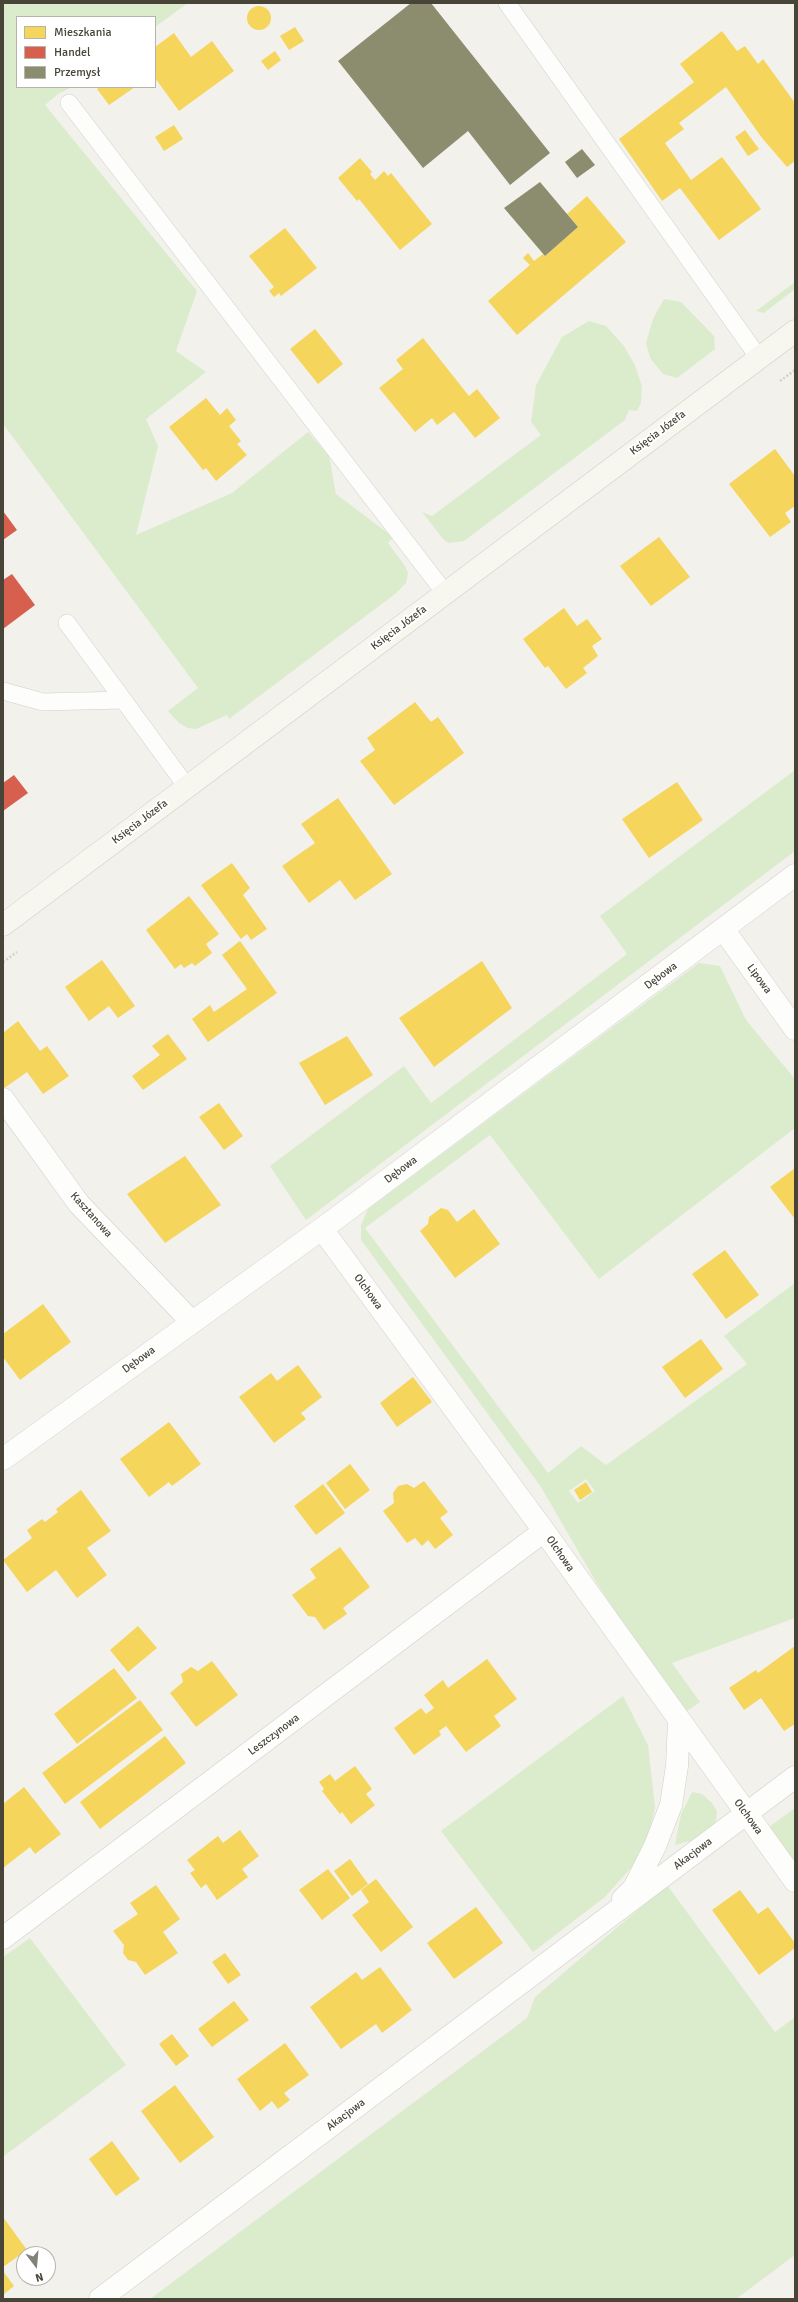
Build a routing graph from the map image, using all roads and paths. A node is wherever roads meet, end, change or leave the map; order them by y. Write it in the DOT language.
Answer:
graph roads {
  1 [pos="507,3"];
  2 [pos="69,103"];
  3 [pos="795,331"];
  4 [pos="759,358"];
  5 [pos="445,593"];
  6 [pos="67,623"];
  7 [pos="3,691"];
  8 [pos="123,700"];
  9 [pos="187,787"];
  10 [pos="795,876"];
  11 [pos="3,925"];
  12 [pos="723,929"];
  13 [pos="795,1029"];
  14 [pos="3,1099"];
  15 [pos="322,1229"];
  16 [pos="192,1321"];
  17 [pos="3,1459"];
  18 [pos="544,1531"];
  19 [pos="679,1721"];
  20 [pos="795,1777"];
  21 [pos="745,1814"];
  22 [pos="795,1881"];
  23 [pos="592,1932"];
  24 [pos="3,1938"];
  25 [pos="100,2299"];
  1 -- 4 [label="lane"];
  2 -- 5 [label="lane"];
  3 -- 4 [label="street, Księcia Józefa"];
  4 -- 5 [label="street, Księcia Józefa"];
  5 -- 9 [label="street, Księcia Józefa"];
  6 -- 8 [label="lane"];
  7 -- 8 [label="lane"];
  8 -- 9 [label="lane"];
  9 -- 11 [label="street, Księcia Józefa"];
  10 -- 12 [label="street, Dębowa"];
  12 -- 13 [label="street, Lipowa"];
  12 -- 15 [label="street, Dębowa"];
  14 -- 16 [label="street, Kasztanowa"];
  15 -- 16 [label="street, Dębowa"];
  15 -- 18 [label="street, Olchowa"];
  16 -- 17 [label="street, Dębowa"];
  18 -- 19 [label="street, Olchowa"];
  18 -- 24 [label="street, Leszczynowa"];
  19 -- 21 [label="street, Olchowa"];
  19 -- 23 [label="street, Akacjowa"];
  20 -- 21 [label="street, Akacjowa"];
  21 -- 22 [label="street, Olchowa"];
  21 -- 23 [label="street, Akacjowa"];
  23 -- 25 [label="street, Akacjowa"];
}
